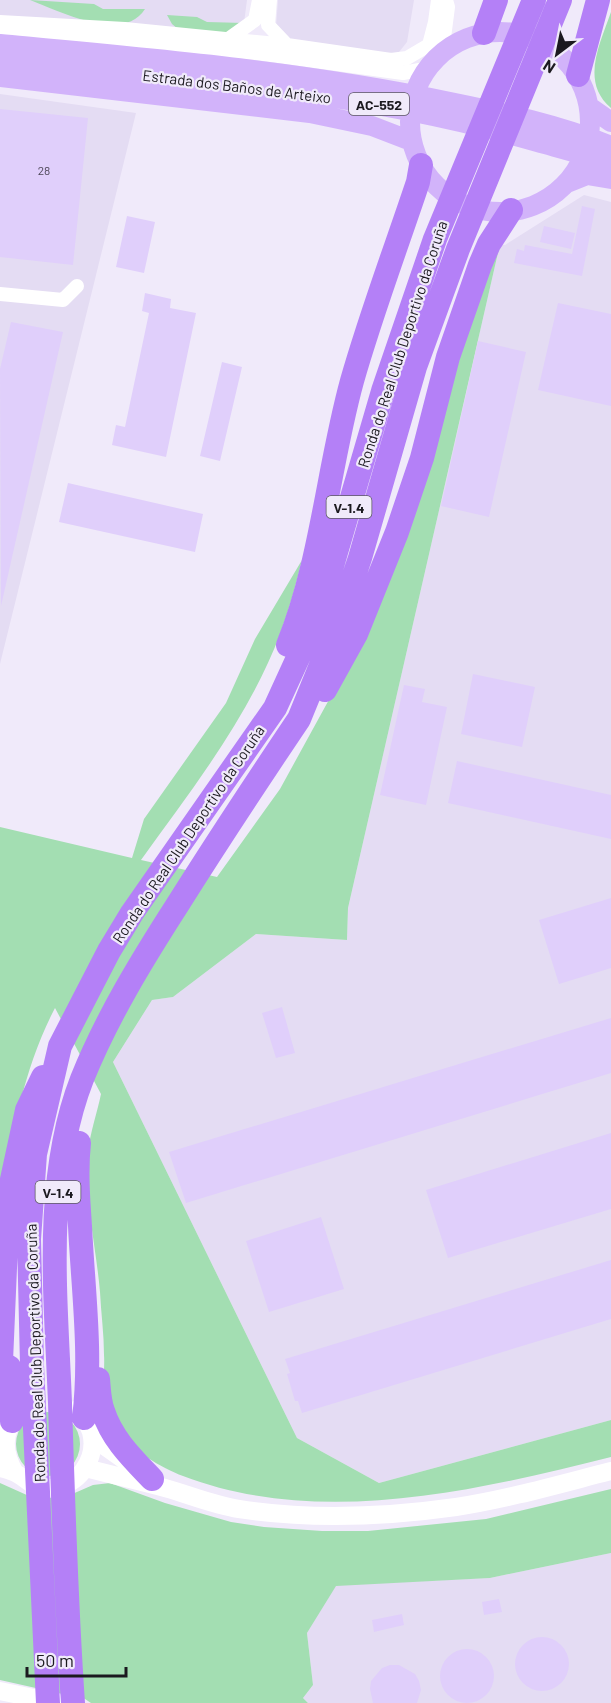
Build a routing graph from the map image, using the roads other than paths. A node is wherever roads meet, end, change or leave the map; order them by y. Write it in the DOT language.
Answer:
graph roads {
  1 [pos="259,0"];
  2 [pos="270,0"];
  3 [pos="438,0"];
  4 [pos="446,0"];
  5 [pos="496,0"];
  6 [pos="534,0"];
  7 [pos="598,0"];
  8 [pos="560,1"];
  9 [pos="0,22"];
  10 [pos="0,32"];
  11 [pos="484,33"];
  12 [pos="227,40"];
  13 [pos="0,44"];
  14 [pos="286,45"];
  15 [pos="442,53"];
  16 [pos="0,62"];
  17 [pos="361,68"];
  18 [pos="578,75"];
  19 [pos="421,76"];
  20 [pos="0,77"];
  21 [pos="598,118"];
  22 [pos="411,132"];
  23 [pos="611,146"];
  24 [pos="611,164"];
  25 [pos="421,165"];
  26 [pos="572,176"];
  27 [pos="611,178"];
  28 [pos="511,210"];
  29 [pos="77,286"];
  30 [pos="0,294"];
  31 [pos="299,719"];
  32 [pos="237,763"];
  33 [pos="109,1022"];
  34 [pos="60,1046"];
  35 [pos="4,1287"];
  36 [pos="86,1328"];
  37 [pos="0,1385"];
  38 [pos="87,1425"];
  39 [pos="6,1431"];
  40 [pos="86,1468"];
  41 [pos="8,1470"];
  42 [pos="611,1471"];
  43 [pos="160,1484"];
  44 [pos="0,1691"];
  45 [pos="39,1701"];
  46 [pos="60,1703"];
  47 [pos="73,1703"];
  1 -- 12 [label="street"];
  2 -- 14 [label="street"];
  3 -- 14 [label="street"];
  4 -- 15 [label="street"];
  5 -- 11 [label="highway"];
  6 -- 32 [label="highway, Ronda do Real Club Deportivo da Coruña / V-1.4"];
  7 -- 18 [label="highway"];
  8 -- 31 [label="highway, Ronda do Real Club Deportivo da Coruña / V-1.4"];
  9 -- 12 [label="street"];
  10 -- 17 [label="street"];
  11 -- 15 [label="main road"];
  11 -- 18 [label="main road"];
  12 -- 14 [label="street"];
  13 -- 23 [label="main road, Estrada dos Baños de Arteixo / AC-552"];
  14 -- 17 [label="street"];
  15 -- 19 [label="main road"];
  16 -- 24 [label="main road, Estrada dos Baños de Arteixo / AC-552"];
  17 -- 19 [label="street"];
  18 -- 21 [label="main road"];
  19 -- 22 [label="main road"];
  20 -- 22 [label="main road, AC-552"];
  21 -- 26 [label="main road"];
  22 -- 25 [label="main road"];
  25 -- 28 [label="main road"];
  25 -- 32 [label="highway"];
  26 -- 27 [label="main road"];
  26 -- 28 [label="main road"];
  28 -- 31 [label="highway"];
  29 -- 30 [label="street"];
  31 -- 33 [label="highway, Ronda do Real Club Deportivo da Coruña / V-1.4"];
  32 -- 34 [label="highway, Ronda do Real Club Deportivo da Coruña / V-1.4"];
  33 -- 36 [label="highway"];
  33 -- 47 [label="highway, Ronda do Real Club Deportivo da Coruña / V-1.4"];
  34 -- 35 [label="highway"];
  34 -- 45 [label="highway, Ronda do Real Club Deportivo da Coruña / V-1.4"];
  35 -- 37 [label="highway"];
  35 -- 39 [label="highway"];
  36 -- 38 [label="highway"];
  36 -- 43 [label="highway"];
  38 -- 39 [label="main road"];
  38 -- 40 [label="main road"];
  38 -- 43 [label="main road"];
  39 -- 41 [label="main road"];
  40 -- 41 [label="main road"];
  40 -- 43 [label="main road"];
  42 -- 43 [label="main road"];
  44 -- 45 [label="main road"];
  45 -- 46 [label="main road"];
}
